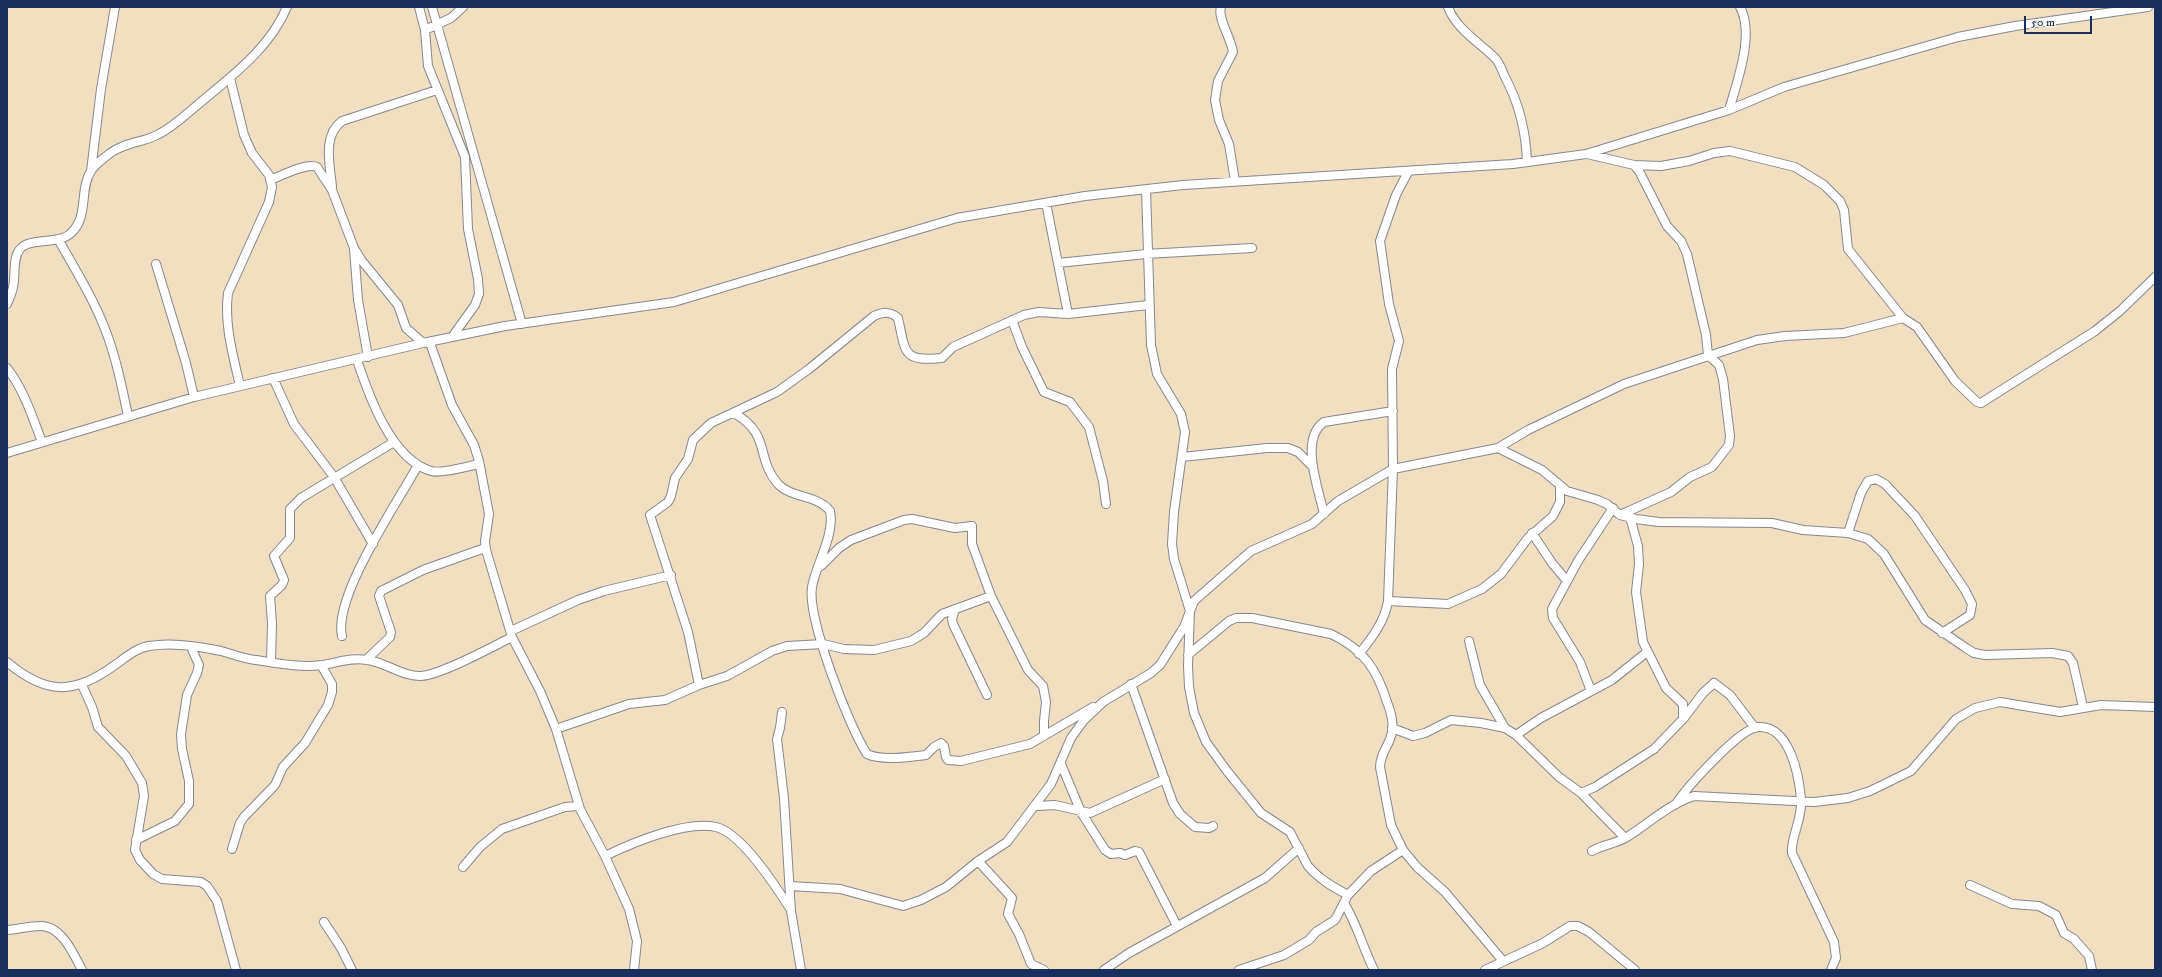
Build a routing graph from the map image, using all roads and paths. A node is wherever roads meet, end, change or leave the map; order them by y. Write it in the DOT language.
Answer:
graph roads {
  1 [pos="115,7"];
  2 [pos="287,7"];
  3 [pos="419,7"];
  4 [pos="432,7"];
  5 [pos="463,7"];
  6 [pos="1221,7"];
  7 [pos="1448,7"];
  8 [pos="1740,7"];
  9 [pos="2148,7"];
  10 [pos="437,26"];
  11 [pos="425,30"];
  12 [pos="230,78"];
  13 [pos="437,90"];
  14 [pos="1729,110"];
  15 [pos="1586,154"];
  16 [pos="1527,162"];
  17 [pos="1634,164"];
  18 [pos="91,171"];
  19 [pos="1408,172"];
  20 [pos="270,180"];
  21 [pos="1235,181"];
  22 [pos="332,190"];
  23 [pos="1146,190"];
  24 [pos="1046,203"];
  25 [pos="58,239"];
  26 [pos="354,248"];
  27 [pos="1252,248"];
  28 [pos="1146,254"];
  29 [pos="1058,263"];
  30 [pos="156,264"];
  31 [pos="2155,277"];
  32 [pos="7,304"];
  33 [pos="1148,306"];
  34 [pos="1068,314"];
  35 [pos="1903,318"];
  36 [pos="1012,320"];
  37 [pos="522,324"];
  38 [pos="452,337"];
  39 [pos="426,343"];
  40 [pos="1708,356"];
  41 [pos="368,357"];
  42 [pos="357,360"];
  43 [pos="7,368"];
  44 [pos="273,378"];
  45 [pos="240,386"];
  46 [pos="194,397"];
  47 [pos="1393,411"];
  48 [pos="734,413"];
  49 [pos="128,416"];
  50 [pos="42,442"];
  51 [pos="394,442"];
  52 [pos="1498,448"];
  53 [pos="7,453"];
  54 [pos="1182,457"];
  55 [pos="479,464"];
  56 [pos="418,465"];
  57 [pos="1313,467"];
  58 [pos="1393,469"];
  59 [pos="334,477"];
  60 [pos="1560,486"];
  61 [pos="1106,504"];
  62 [pos="1613,508"];
  63 [pos="1324,514"];
  64 [pos="1620,514"];
  65 [pos="1630,517"];
  66 [pos="1532,533"];
  67 [pos="1848,533"];
  68 [pos="374,544"];
  69 [pos="486,550"];
  70 [pos="818,570"];
  71 [pos="671,575"];
  72 [pos="1567,580"];
  73 [pos="991,596"];
  74 [pos="1388,601"];
  75 [pos="955,609"];
  76 [pos="1190,612"];
  77 [pos="1942,633"];
  78 [pos="511,634"];
  79 [pos="342,636"];
  80 [pos="1469,641"];
  81 [pos="823,644"];
  82 [pos="191,647"];
  83 [pos="1647,652"];
  84 [pos="1359,654"];
  85 [pos="1188,655"];
  86 [pos="366,660"];
  87 [pos="7,662"];
  88 [pos="271,662"];
  89 [pos="321,665"];
  90 [pos="82,684"];
  91 [pos="1131,684"];
  92 [pos="699,685"];
  93 [pos="1591,691"];
  94 [pos="987,695"];
  95 [pos="1103,702"];
  96 [pos="2083,707"];
  97 [pos="2155,707"];
  98 [pos="782,712"];
  99 [pos="1682,719"];
  100 [pos="1392,728"];
  101 [pos="1505,728"];
  102 [pos="1755,728"];
  103 [pos="556,729"];
  104 [pos="1516,735"];
  105 [pos="1044,736"];
  106 [pos="1061,764"];
  107 [pos="1165,779"];
  108 [pos="1581,793"];
  109 [pos="1802,801"];
  110 [pos="1676,804"];
  111 [pos="578,806"];
  112 [pos="1037,806"];
  113 [pos="1081,812"];
  114 [pos="1213,826"];
  115 [pos="1625,838"];
  116 [pos="136,840"];
  117 [pos="1299,848"];
  118 [pos="232,849"];
  119 [pos="1403,850"];
  120 [pos="1592,851"];
  121 [pos="605,856"];
  122 [pos="978,861"];
  123 [pos="463,867"];
  124 [pos="1970,885"];
  125 [pos="790,886"];
  126 [pos="1348,895"];
  127 [pos="1344,903"];
  128 [pos="791,911"];
  129 [pos="324,922"];
  130 [pos="1177,926"];
  131 [pos="7,930"];
  132 [pos="1503,961"];
  133 [pos="82,970"];
  134 [pos="236,970"];
  135 [pos="352,970"];
  136 [pos="634,970"];
  137 [pos="801,970"];
  138 [pos="1044,970"];
  139 [pos="1104,970"];
  140 [pos="1239,970"];
  141 [pos="1374,970"];
  142 [pos="1485,970"];
  143 [pos="1635,970"];
  144 [pos="1831,970"];
  145 [pos="2092,970"];
  1 -- 18 [label="street"];
  2 -- 12 [label="street"];
  3 -- 11 [label="street"];
  4 -- 10 [label="street"];
  5 -- 10 [label="street"];
  6 -- 21 [label="street"];
  7 -- 16 [label="street"];
  8 -- 14 [label="street"];
  9 -- 14 [label="street"];
  10 -- 11 [label="street"];
  10 -- 37 [label="street"];
  11 -- 13 [label="street"];
  12 -- 18 [label="street"];
  12 -- 20 [label="street"];
  13 -- 22 [label="street"];
  13 -- 38 [label="street"];
  14 -- 15 [label="street"];
  15 -- 16 [label="street"];
  15 -- 17 [label="street"];
  16 -- 19 [label="street"];
  17 -- 35 [label="street"];
  17 -- 40 [label="street"];
  18 -- 25 [label="street"];
  19 -- 21 [label="street"];
  19 -- 47 [label="street"];
  20 -- 22 [label="street"];
  20 -- 45 [label="street"];
  21 -- 23 [label="street"];
  22 -- 26 [label="street"];
  23 -- 24 [label="street"];
  23 -- 28 [label="street"];
  24 -- 29 [label="street"];
  24 -- 37 [label="street"];
  25 -- 32 [label="street"];
  25 -- 49 [label="street"];
  26 -- 39 [label="street"];
  26 -- 41 [label="street"];
  27 -- 28 [label="street"];
  28 -- 29 [label="street"];
  28 -- 33 [label="street"];
  29 -- 34 [label="street"];
  30 -- 46 [label="street"];
  31 -- 35 [label="street"];
  33 -- 34 [label="street"];
  33 -- 54 [label="street"];
  34 -- 36 [label="street"];
  35 -- 40 [label="street"];
  36 -- 48 [label="street"];
  36 -- 61 [label="street"];
  37 -- 38 [label="street"];
  38 -- 39 [label="street"];
  39 -- 41 [label="street"];
  39 -- 55 [label="street"];
  40 -- 52 [label="street"];
  40 -- 64 [label="street"];
  41 -- 42 [label="street"];
  42 -- 44 [label="street"];
  42 -- 51 [label="street"];
  43 -- 50 [label="street"];
  44 -- 45 [label="street"];
  44 -- 59 [label="street"];
  45 -- 46 [label="street"];
  46 -- 49 [label="street"];
  47 -- 57 [label="street"];
  47 -- 58 [label="street"];
  48 -- 70 [label="street"];
  48 -- 71 [label="street"];
  49 -- 50 [label="street"];
  50 -- 53 [label="street"];
  51 -- 56 [label="street"];
  51 -- 59 [label="street"];
  52 -- 58 [label="street"];
  52 -- 60 [label="street"];
  54 -- 57 [label="street"];
  54 -- 76 [label="street"];
  55 -- 56 [label="street"];
  55 -- 69 [label="street"];
  56 -- 68 [label="street"];
  57 -- 63 [label="street"];
  58 -- 63 [label="street"];
  58 -- 74 [label="street"];
  59 -- 68 [label="street"];
  59 -- 88 [label="street"];
  60 -- 62 [label="street"];
  60 -- 66 [label="street"];
  62 -- 64 [label="street"];
  62 -- 72 [label="street"];
  63 -- 76 [label="street"];
  64 -- 65 [label="street"];
  65 -- 67 [label="street"];
  65 -- 83 [label="street"];
  66 -- 72 [label="street"];
  66 -- 74 [label="street"];
  67 -- 77 [label="street"];
  67 -- 77 [label="street"];
  68 -- 79 [label="street"];
  69 -- 78 [label="street"];
  69 -- 86 [label="street"];
  70 -- 73 [label="street"];
  70 -- 81 [label="street"];
  71 -- 78 [label="street"];
  71 -- 92 [label="street"];
  72 -- 93 [label="street"];
  73 -- 75 [label="street"];
  73 -- 105 [label="street"];
  74 -- 84 [label="street"];
  75 -- 81 [label="street"];
  75 -- 94 [label="street"];
  76 -- 85 [label="street"];
  76 -- 91 [label="street"];
  77 -- 96 [label="street"];
  78 -- 86 [label="street"];
  78 -- 103 [label="street"];
  80 -- 101 [label="street"];
  81 -- 92 [label="street"];
  81 -- 105 [label="street"];
  82 -- 88 [label="street"];
  82 -- 90 [label="street"];
  82 -- 116 [label="street"];
  83 -- 93 [label="street"];
  83 -- 99 [label="street"];
  84 -- 85 [label="street"];
  84 -- 100 [label="street"];
  85 -- 117 [label="street"];
  86 -- 89 [label="street"];
  87 -- 90 [label="street"];
  88 -- 89 [label="street"];
  89 -- 118 [label="street"];
  90 -- 116 [label="street"];
  91 -- 95 [label="street"];
  91 -- 107 [label="street"];
  92 -- 103 [label="street"];
  93 -- 104 [label="street"];
  95 -- 105 [label="street"];
  95 -- 106 [label="street"];
  96 -- 97 [label="street"];
  96 -- 109 [label="street"];
  98 -- 125 [label="street"];
  99 -- 102 [label="street"];
  99 -- 108 [label="street"];
  100 -- 101 [label="street"];
  100 -- 119 [label="street"];
  101 -- 104 [label="street"];
  102 -- 109 [label="street"];
  102 -- 110 [label="street"];
  103 -- 111 [label="street"];
  104 -- 108 [label="street"];
  106 -- 113 [label="street"];
  106 -- 122 [label="street"];
  107 -- 113 [label="street"];
  107 -- 114 [label="street"];
  108 -- 115 [label="street"];
  109 -- 110 [label="street"];
  109 -- 144 [label="street"];
  110 -- 115 [label="street"];
  111 -- 121 [label="street"];
  111 -- 123 [label="street"];
  112 -- 113 [label="street"];
  113 -- 130 [label="street"];
  115 -- 120 [label="street"];
  116 -- 134 [label="street"];
  117 -- 126 [label="street"];
  117 -- 130 [label="street"];
  119 -- 126 [label="street"];
  119 -- 132 [label="street"];
  121 -- 128 [label="street"];
  121 -- 136 [label="street"];
  122 -- 125 [label="street"];
  122 -- 138 [label="street"];
  124 -- 145 [label="street"];
  125 -- 128 [label="street"];
  126 -- 127 [label="street"];
  127 -- 140 [label="street"];
  127 -- 141 [label="street"];
  128 -- 137 [label="street"];
  129 -- 135 [label="street"];
  130 -- 139 [label="street"];
  131 -- 133 [label="street"];
  132 -- 142 [label="street"];
  132 -- 143 [label="street"];
}
